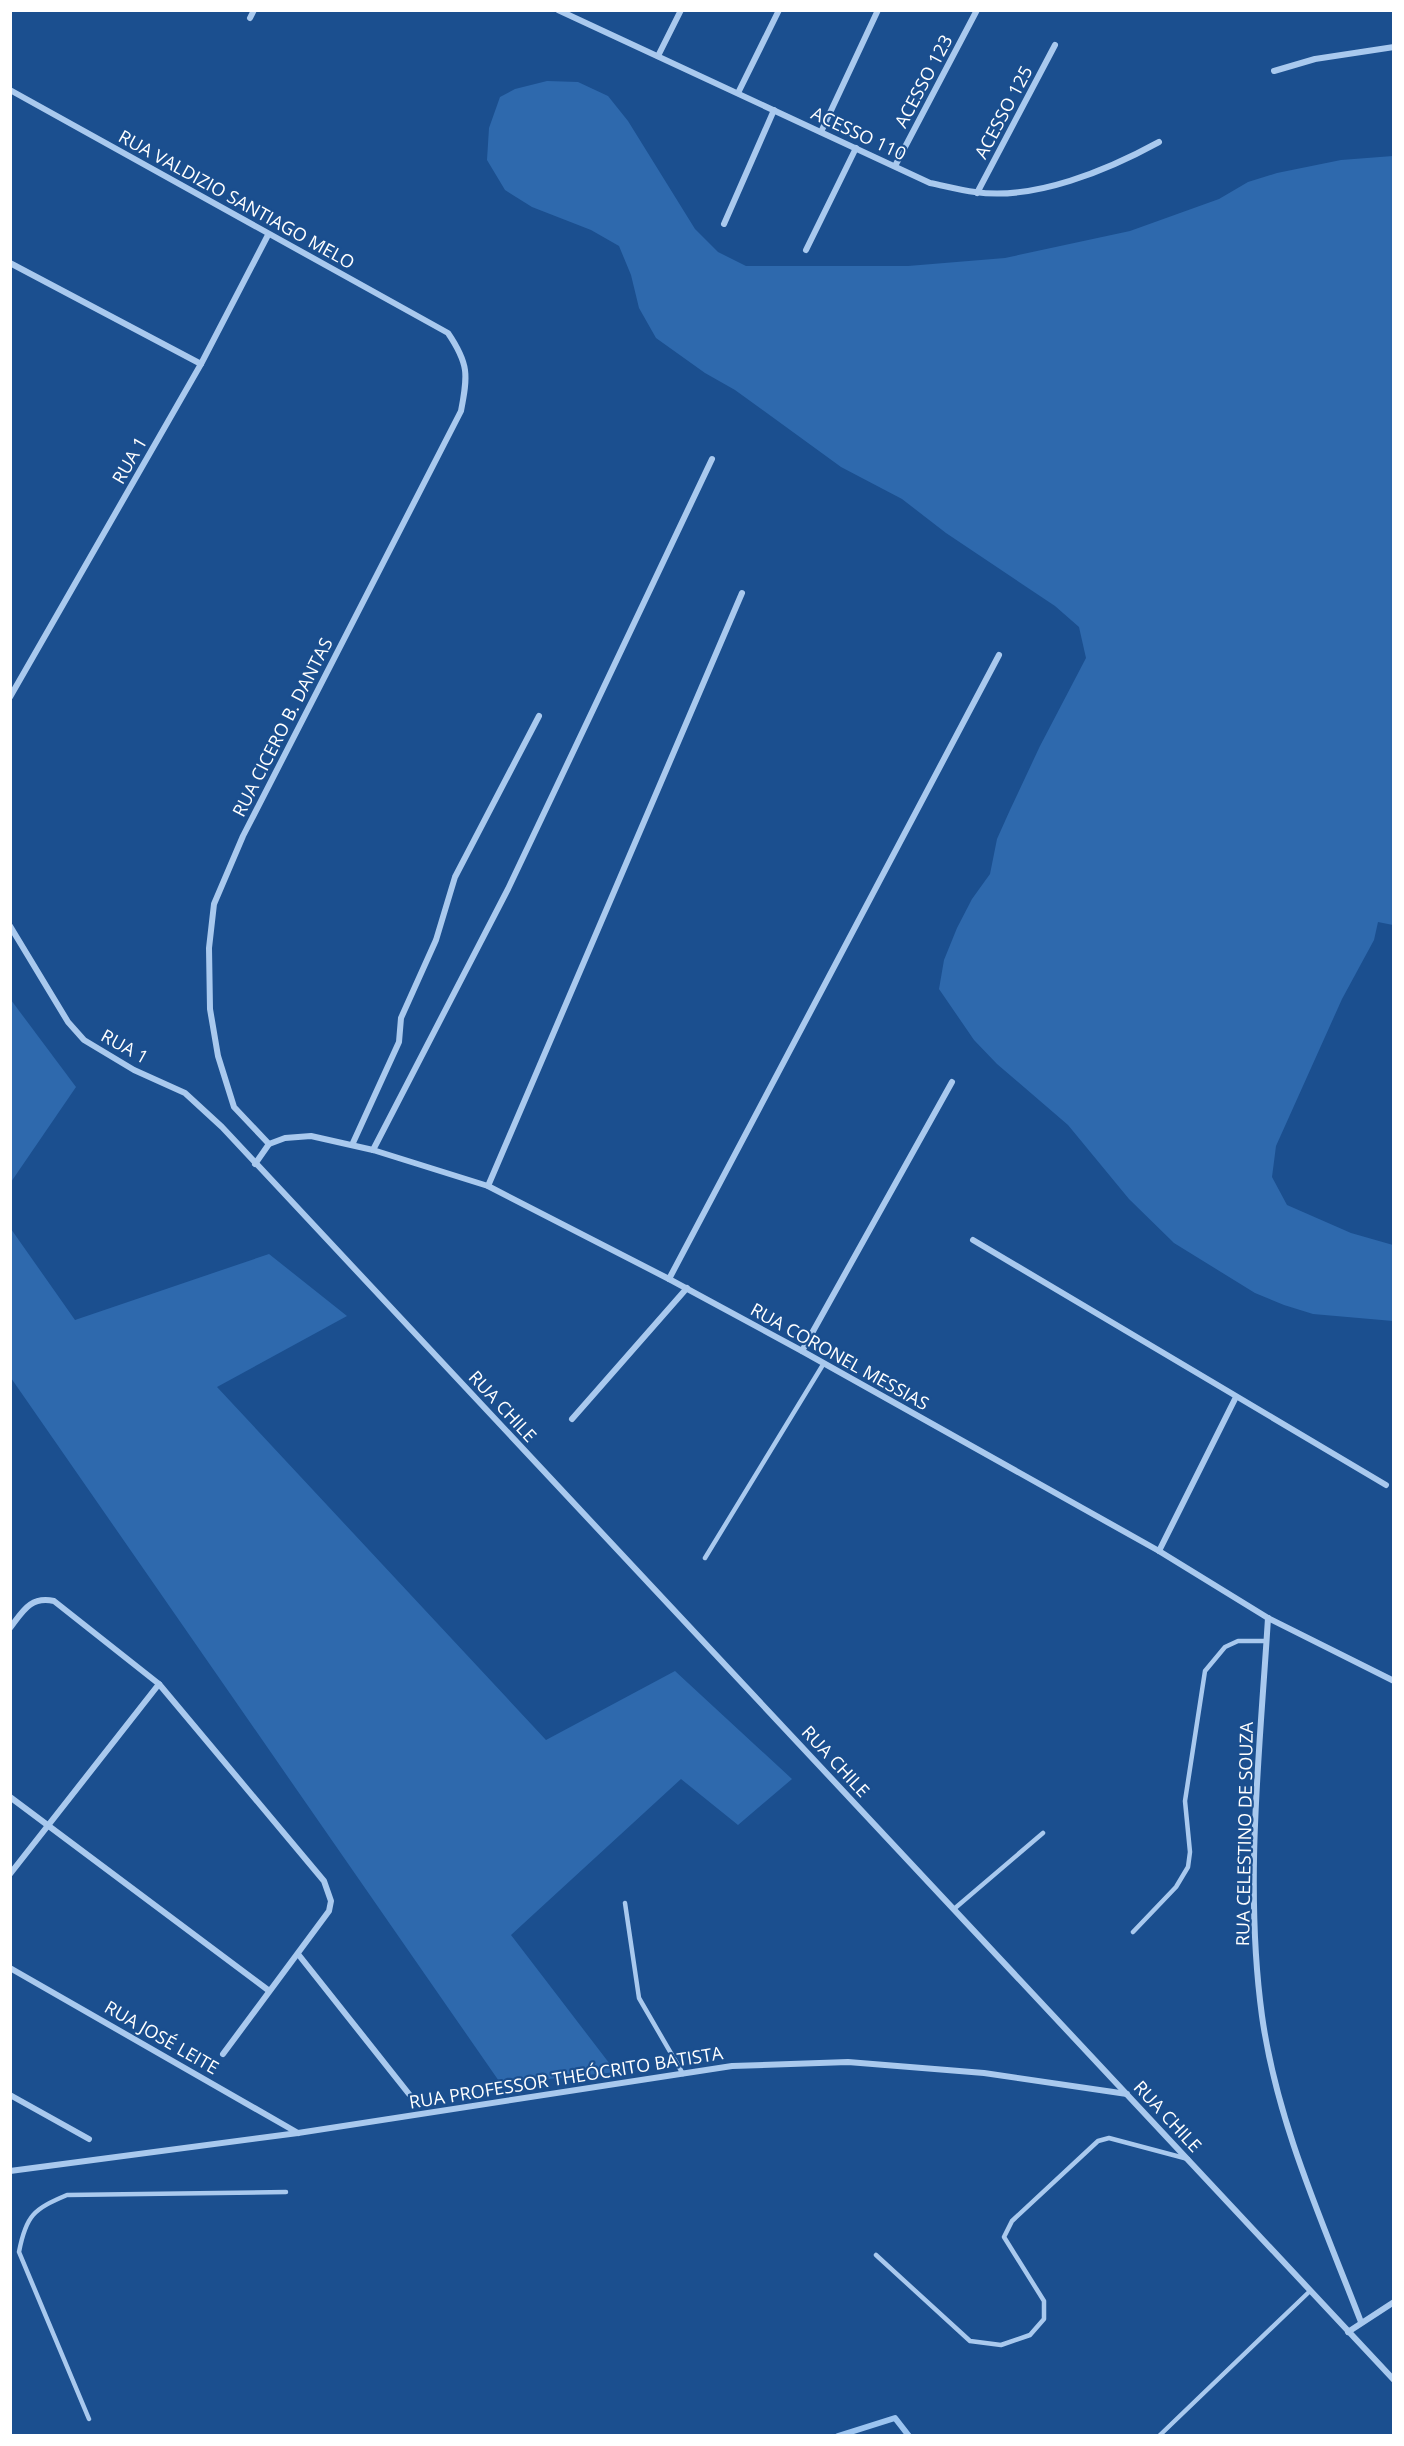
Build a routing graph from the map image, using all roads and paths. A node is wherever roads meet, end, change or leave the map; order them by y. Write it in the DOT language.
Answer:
graph roads {
  1 [pos="254,10"];
  2 [pos="558,10"];
  3 [pos="580,10"];
  4 [pos="681,10"];
  5 [pos="779,10"];
  6 [pos="878,10"];
  7 [pos="977,10"];
  8 [pos="250,18"];
  9 [pos="576,18"];
  10 [pos="1055,45"];
  11 [pos="1394,46"];
  12 [pos="658,56"];
  13 [pos="1274,71"];
  14 [pos="10,90"];
  15 [pos="738,93"];
  16 [pos="774,110"];
  17 [pos="821,132"];
  18 [pos="1159,142"];
  19 [pos="856,148"];
  20 [pos="895,166"];
  21 [pos="977,193"];
  22 [pos="724,224"];
  23 [pos="268,235"];
  24 [pos="806,249"];
  25 [pos="10,263"];
  26 [pos="448,333"];
  27 [pos="201,364"];
  28 [pos="712,459"];
  29 [pos="742,593"];
  30 [pos="999,655"];
  31 [pos="10,697"];
  32 [pos="539,716"];
  33 [pos="10,926"];
  34 [pos="952,1082"];
  35 [pos="269,1144"];
  36 [pos="352,1145"];
  37 [pos="373,1150"];
  38 [pos="255,1164"];
  39 [pos="488,1186"];
  40 [pos="973,1240"];
  41 [pos="669,1279"];
  42 [pos="687,1288"];
  43 [pos="802,1351"];
  44 [pos="824,1363"];
  45 [pos="1236,1397"];
  46 [pos="572,1419"];
  47 [pos="1386,1485"];
  48 [pos="1159,1551"];
  49 [pos="705,1558"];
  50 [pos="1268,1618"];
  51 [pos="10,1628"];
  52 [pos="1266,1641"];
  53 [pos="1394,1681"];
  54 [pos="159,1684"];
  55 [pos="10,1797"];
  56 [pos="48,1825"];
  57 [pos="1043,1833"];
  58 [pos="10,1874"];
  59 [pos="625,1903"];
  60 [pos="954,1909"];
  61 [pos="1133,1932"];
  62 [pos="298,1954"];
  63 [pos="10,1968"];
  64 [pos="268,1990"];
  65 [pos="223,2054"];
  66 [pos="683,2074"];
  67 [pos="409,2094"];
  68 [pos="1128,2094"];
  69 [pos="10,2095"];
  70 [pos="298,2133"];
  71 [pos="89,2139"];
  72 [pos="1188,2159"];
  73 [pos="10,2171"];
  74 [pos="286,2192"];
  75 [pos="876,2255"];
  76 [pos="1310,2291"];
  77 [pos="1394,2302"];
  78 [pos="1361,2322"];
  79 [pos="1348,2332"];
  80 [pos="1394,2380"];
  81 [pos="89,2418"];
  82 [pos="1159,2436"];
  1 -- 8 [label="street"];
  2 -- 9 [label="street, ACESSO 110"];
  3 -- 9 [label="street"];
  4 -- 12 [label="street"];
  5 -- 15 [label="street"];
  6 -- 17 [label="street"];
  7 -- 20 [label="street, ACESSO 123"];
  9 -- 12 [label="street, ACESSO 110"];
  10 -- 21 [label="street, ACESSO 125"];
  11 -- 13 [label="street"];
  12 -- 15 [label="street, ACESSO 110"];
  14 -- 23 [label="street, RUA VALDIZIO SANTIAGO MELO"];
  15 -- 16 [label="street, ACESSO 110"];
  16 -- 17 [label="street, ACESSO 110"];
  16 -- 22 [label="street"];
  17 -- 19 [label="street, ACESSO 110"];
  18 -- 21 [label="street, ACESSO 110"];
  19 -- 20 [label="street, ACESSO 110"];
  19 -- 24 [label="street"];
  20 -- 21 [label="street, ACESSO 110"];
  23 -- 26 [label="street, RUA VALDIZIO SANTIAGO MELO"];
  23 -- 27 [label="street, RUA 1"];
  25 -- 27 [label="street"];
  26 -- 35 [label="street, RUA CICERO B. DANTAS"];
  27 -- 31 [label="street, RUA 1"];
  28 -- 37 [label="street"];
  29 -- 39 [label="street"];
  30 -- 41 [label="street"];
  32 -- 36 [label="street"];
  33 -- 38 [label="street, RUA 1"];
  34 -- 43 [label="street"];
  35 -- 36 [label="street, RUA CORONEL MESSIAS"];
  35 -- 38 [label="street"];
  36 -- 37 [label="street, RUA CORONEL MESSIAS"];
  37 -- 39 [label="street, RUA CORONEL MESSIAS"];
  38 -- 60 [label="street, RUA CHILE"];
  39 -- 41 [label="street, RUA CORONEL MESSIAS"];
  40 -- 45 [label="street"];
  41 -- 42 [label="street, RUA CORONEL MESSIAS"];
  42 -- 43 [label="street, RUA CORONEL MESSIAS"];
  42 -- 46 [label="street"];
  43 -- 44 [label="street, RUA CORONEL MESSIAS"];
  44 -- 48 [label="street, RUA CORONEL MESSIAS"];
  44 -- 49 [label="lane"];
  45 -- 47 [label="street"];
  45 -- 48 [label="street"];
  48 -- 50 [label="street, RUA CORONEL MESSIAS"];
  50 -- 52 [label="street, RUA CELESTINO DE SOUZA"];
  50 -- 53 [label="street, RUA CORONEL MESSIAS"];
  51 -- 54 [label="street"];
  52 -- 61 [label="lane"];
  52 -- 78 [label="street, RUA CELESTINO DE SOUZA"];
  54 -- 56 [label="street"];
  54 -- 62 [label="street"];
  55 -- 56 [label="street"];
  56 -- 58 [label="street"];
  56 -- 64 [label="street"];
  57 -- 60 [label="lane"];
  59 -- 66 [label="lane"];
  60 -- 68 [label="street, RUA CHILE"];
  62 -- 64 [label="street"];
  62 -- 67 [label="street"];
  63 -- 70 [label="street, RUA JOSÉ LEITE"];
  64 -- 65 [label="street"];
  66 -- 68 [label="street, RUA PROFESSOR THEÓCRITO BATISTA"];
  66 -- 70 [label="street, RUA PROFESSOR THEÓCRITO BATISTA"];
  68 -- 72 [label="street, RUA CHILE"];
  69 -- 71 [label="street"];
  70 -- 73 [label="street, RUA PROFESSOR THEÓCRITO BATISTA"];
  72 -- 75 [label="lane"];
  72 -- 76 [label="street, RUA CHILE"];
  74 -- 81 [label="lane"];
  76 -- 79 [label="street, RUA CHILE"];
  76 -- 82 [label="lane"];
  77 -- 78 [label="street"];
  78 -- 79 [label="street"];
  79 -- 80 [label="street, RUA CHILE"];
}
